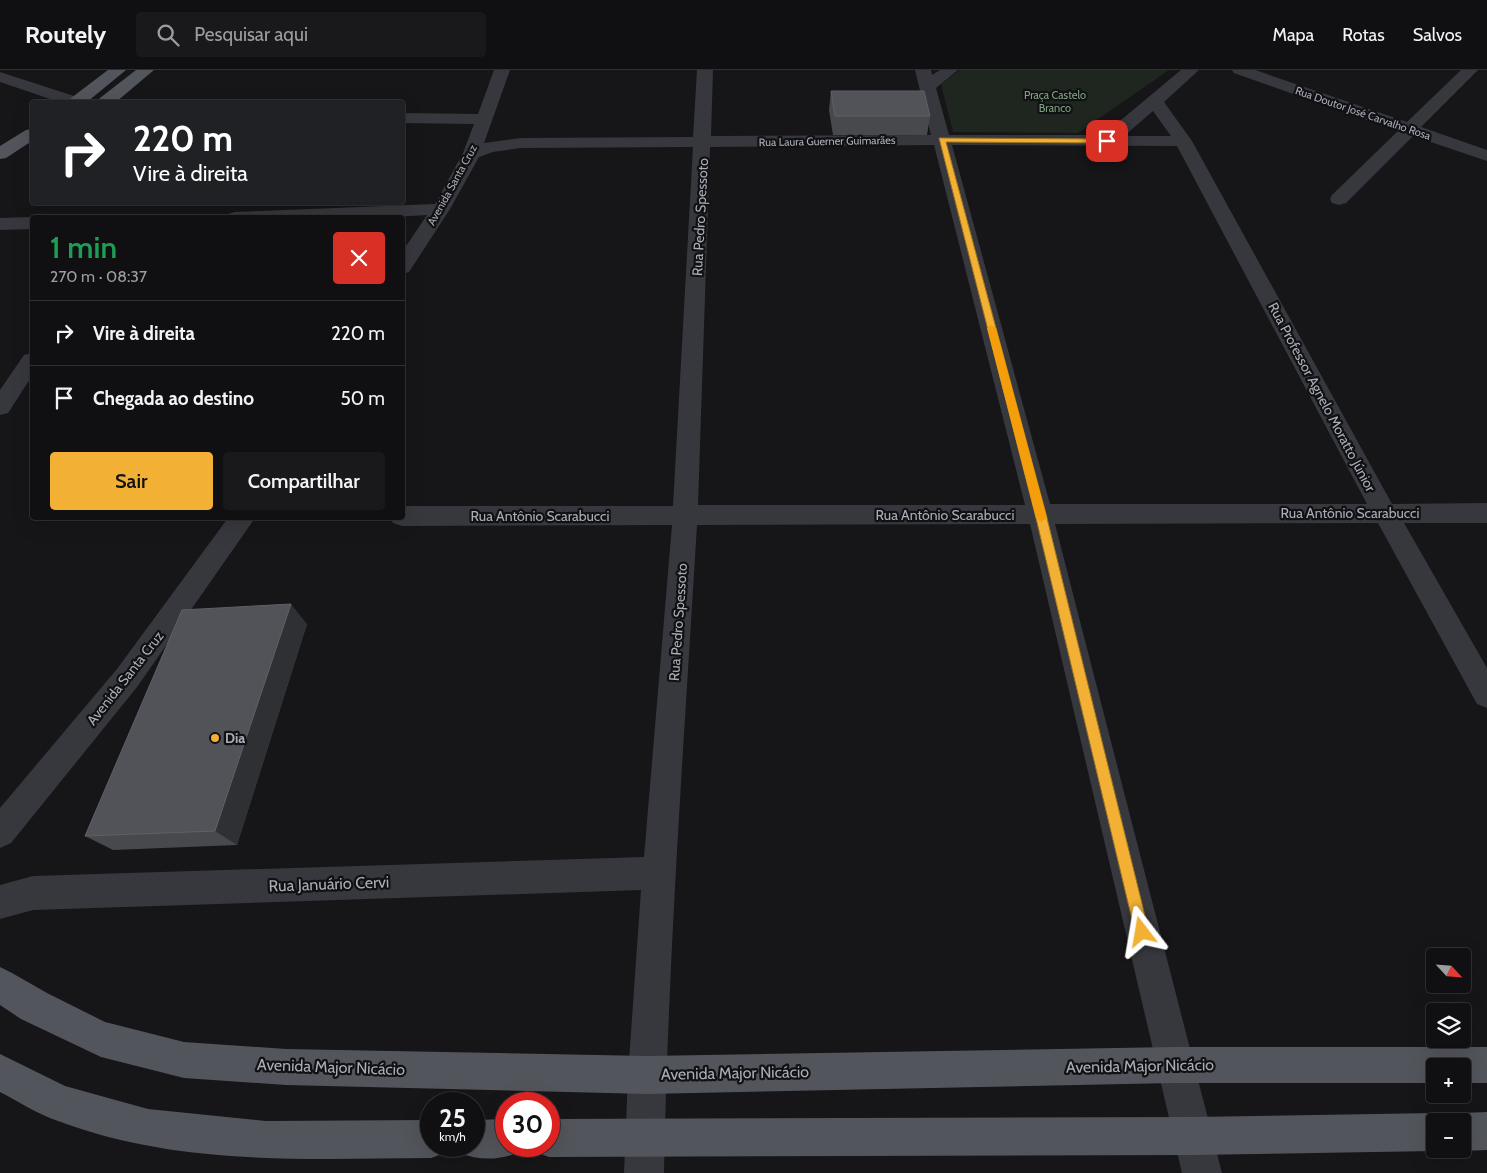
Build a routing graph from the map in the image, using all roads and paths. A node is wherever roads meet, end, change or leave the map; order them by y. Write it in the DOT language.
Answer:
graph roads {
  1 [pos="118,70"];
  2 [pos="146,70"];
  3 [pos="502,70"];
  4 [pos="705,70"];
  5 [pos="950,70"];
  6 [pos="1191,70"];
  7 [pos="1240,70"];
  8 [pos="1470,70"];
  9 [pos="0,77"];
  10 [pos="925,79"];
  11 [pos="69,100"];
  12 [pos="78,100"];
  13 [pos="108,100"];
  14 [pos="1154,100"];
  15 [pos="405,118"];
  16 [pos="485,119"];
  17 [pos="1409,130"];
  18 [pos="30,136"];
  19 [pos="942,140"];
  20 [pos="1107,141"];
  21 [pos="1183,141"];
  22 [pos="703,142"];
  23 [pos="472,153"];
  24 [pos="1487,156"];
  25 [pos="24,159"];
  26 [pos="4,161"];
  27 [pos="1339,199"];
  28 [pos="440,209"];
  29 [pos="303,215"];
  30 [pos="30,223"];
  31 [pos="0,224"];
  32 [pos="405,263"];
  33 [pos="30,363"];
  34 [pos="0,407"];
  35 [pos="1385,513"];
  36 [pos="1040,514"];
  37 [pos="1487,514"];
  38 [pos="405,516"];
  39 [pos="685,516"];
  40 [pos="241,520"];
  41 [pos="1487,695"];
  42 [pos="0,832"];
  43 [pos="659,873"];
  44 [pos="0,902"];
  45 [pos="0,985"];
  46 [pos="1174,1065"];
  47 [pos="1487,1065"];
  48 [pos="0,1072"];
  49 [pos="647,1075"];
  50 [pos="1487,1131"];
  51 [pos="1426,1132"];
  52 [pos="1471,1132"];
  53 [pos="1193,1136"];
  54 [pos="420,1139"];
  55 [pos="560,1140"];
  56 [pos="645,1155"];
  57 [pos="1202,1173"];
  1 -- 12 [label="main road"];
  2 -- 13 [label="main road"];
  3 -- 16 [label="street, Avenida Santa Cruz"];
  4 -- 22 [label="street, Rua Pedro Spessoto"];
  5 -- 10 [label="street"];
  6 -- 14 [label="street"];
  7 -- 17 [label="street, Rua Doutor José Carvalho Rosa"];
  8 -- 17 [label="street"];
  9 -- 11 [label="street"];
  10 -- 19 [label="street"];
  14 -- 20 [label="street"];
  14 -- 21 [label="street, Rua Professor Agnelo Moratto Júnior"];
  15 -- 16 [label="street"];
  16 -- 23 [label="street, Avenida Santa Cruz"];
  17 -- 24 [label="street, Rua Doutor José Carvalho Rosa"];
  17 -- 27 [label="street"];
  18 -- 26 [label="main road"];
  19 -- 20 [label="street, Rua Laura Guerner Guimarães"];
  19 -- 22 [label="street, Rua Laura Guerner Guimarães"];
  19 -- 36 [label="street"];
  20 -- 21 [label="street, Rua Laura Guerner Guimarães"];
  21 -- 35 [label="street, Rua Professor Agnelo Moratto Júnior"];
  22 -- 23 [label="street, Rua Laura Guerner Guimarães"];
  22 -- 39 [label="street, Rua Pedro Spessoto"];
  23 -- 28 [label="street, Avenida Santa Cruz"];
  25 -- 26 [label="main road"];
  28 -- 29 [label="street"];
  28 -- 32 [label="street, Avenida Santa Cruz"];
  30 -- 31 [label="street"];
  33 -- 34 [label="street"];
  35 -- 36 [label="street, Rua Antônio Scarabucci"];
  35 -- 37 [label="street, Rua Antônio Scarabucci"];
  35 -- 41 [label="street, Rua Professor Agnelo Moratto Júnior"];
  36 -- 39 [label="street, Rua Antônio Scarabucci"];
  36 -- 46 [label="street"];
  38 -- 39 [label="street, Rua Antônio Scarabucci"];
  39 -- 43 [label="street, Rua Pedro Spessoto"];
  40 -- 42 [label="street, Avenida Santa Cruz"];
  43 -- 44 [label="street, Rua Januário Cervi"];
  43 -- 49 [label="street, Rua Pedro Spessoto"];
  45 -- 49 [label="main road, Avenida Major Nicácio"];
  46 -- 47 [label="main road, Avenida Major Nicácio"];
  46 -- 49 [label="main road, Avenida Major Nicácio"];
  46 -- 53 [label="street"];
  48 -- 54 [label="main road"];
  49 -- 56 [label="street, Rua Pedro Spessoto"];
  50 -- 52 [label="main road"];
  51 -- 53 [label="main road"];
  53 -- 56 [label="main road"];
  53 -- 57 [label="street"];
  55 -- 56 [label="main road"];
}
